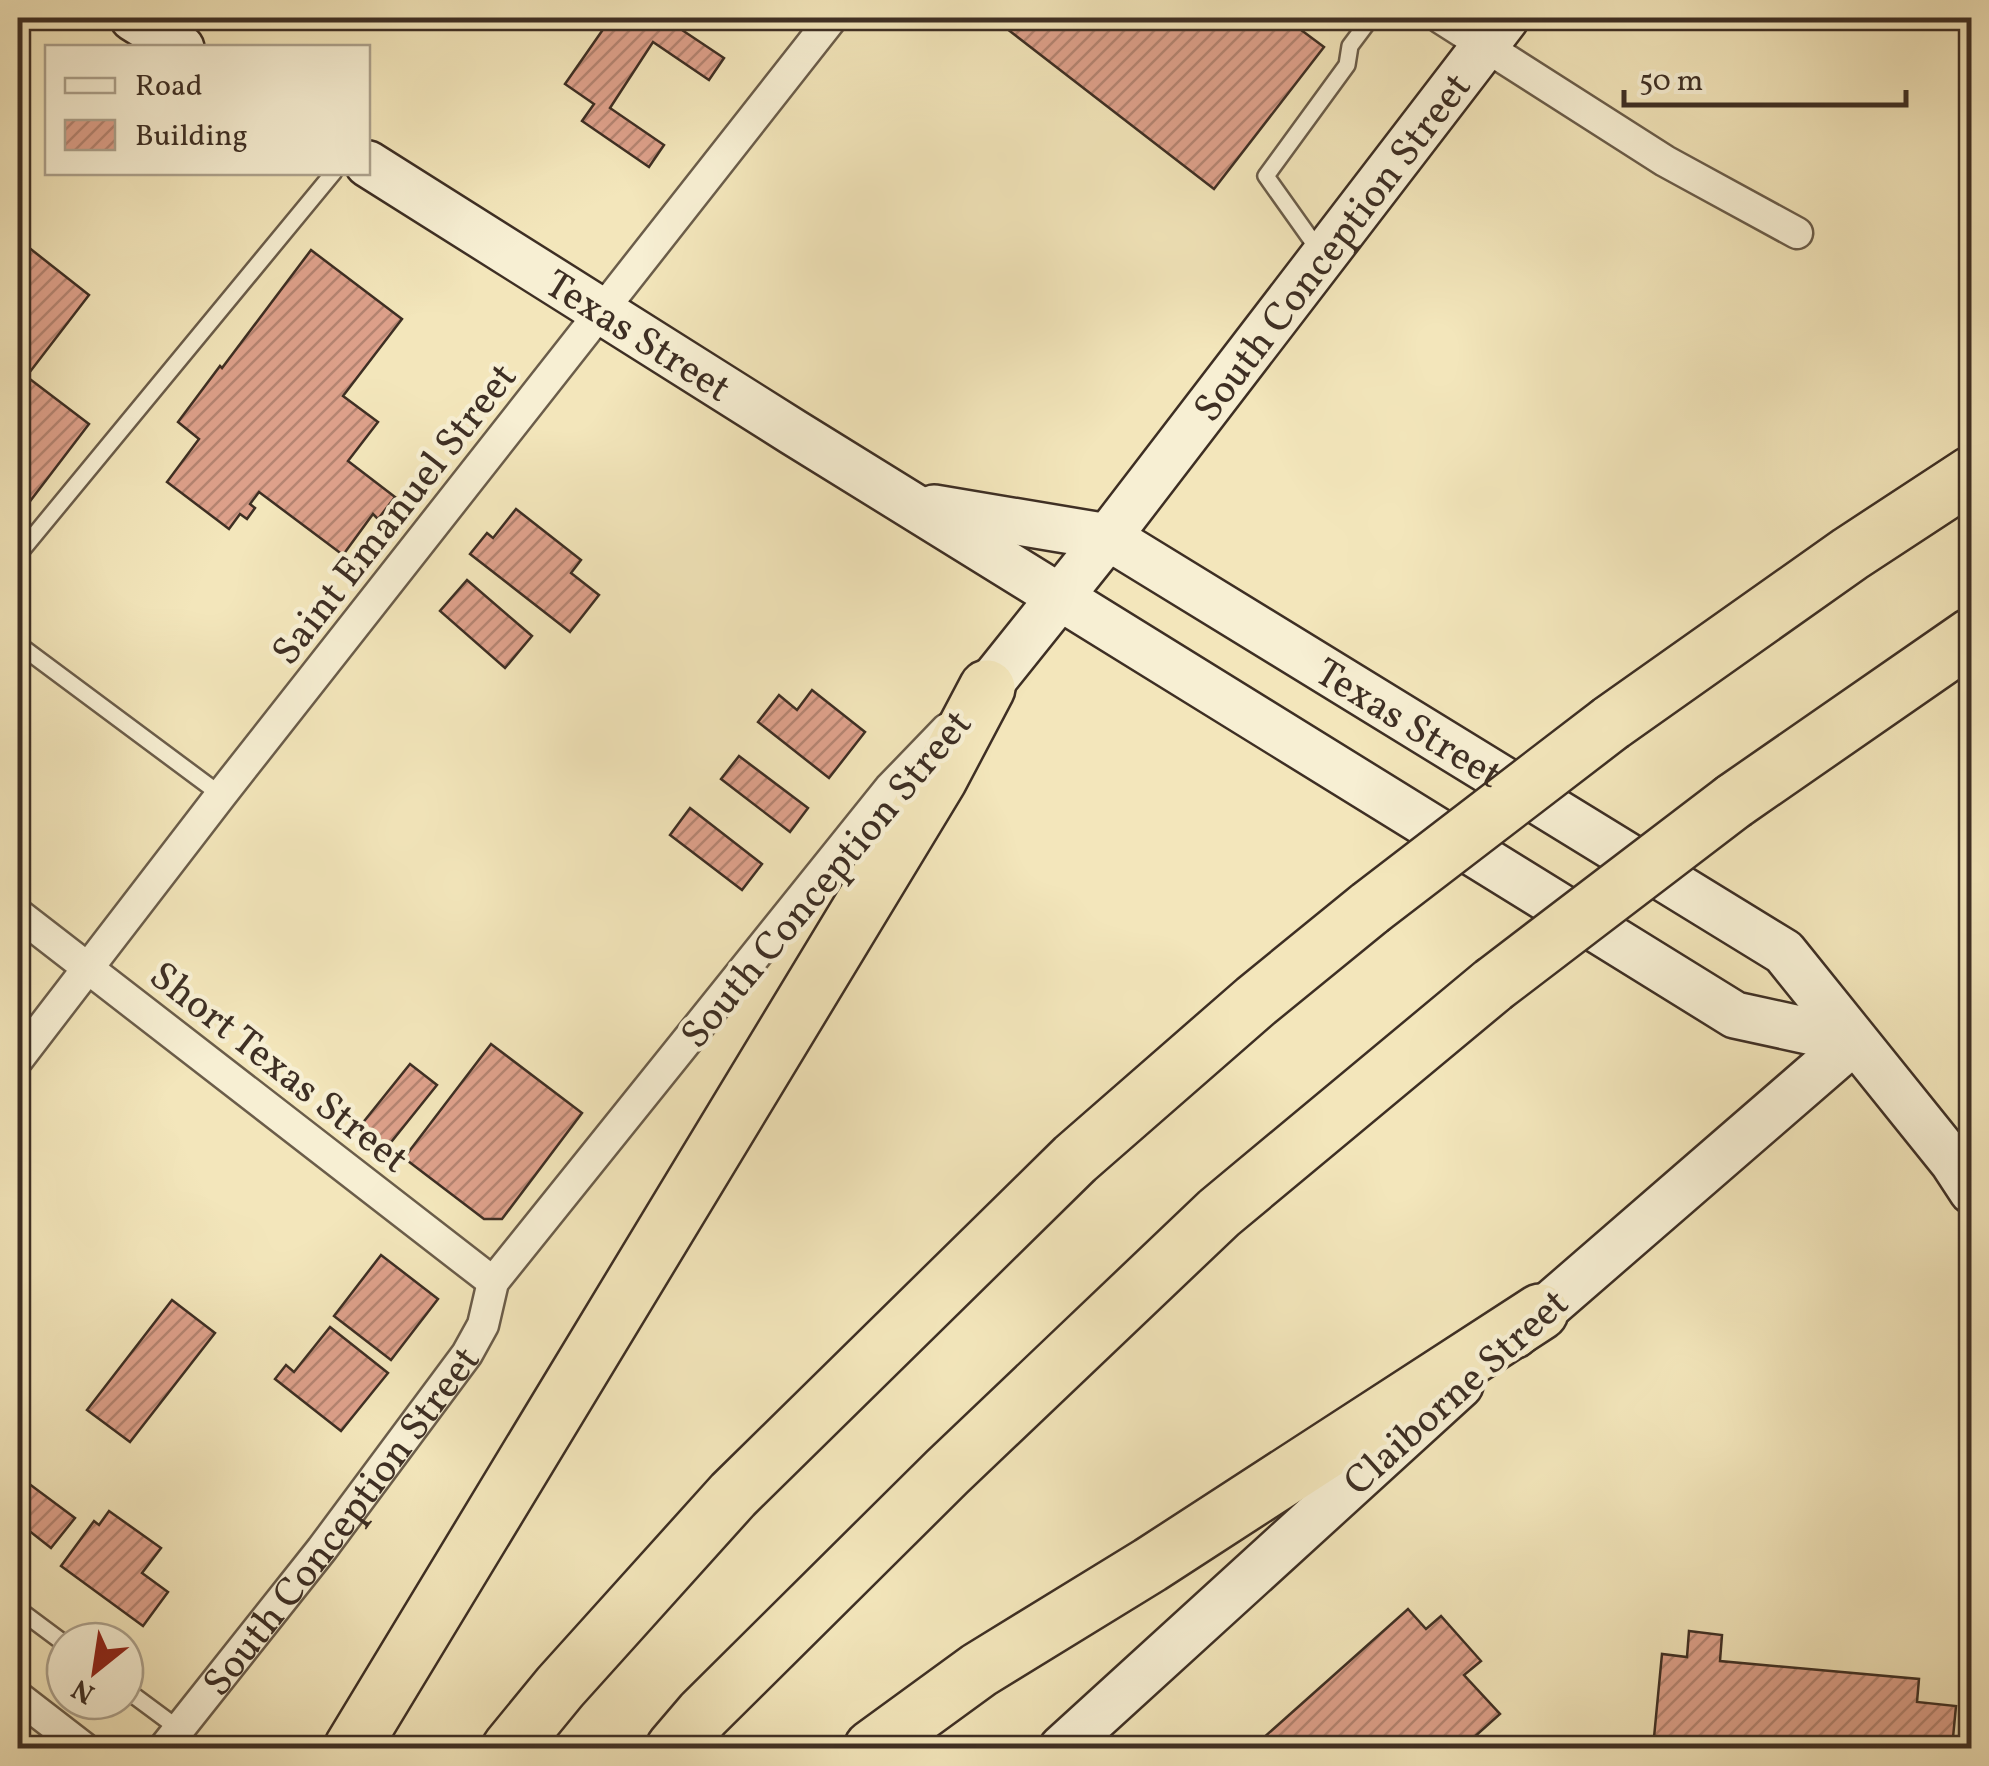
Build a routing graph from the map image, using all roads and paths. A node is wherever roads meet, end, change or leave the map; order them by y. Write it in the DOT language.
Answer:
graph roads {
  1 [pos="133,18"];
  2 [pos="832,18"];
  3 [pos="1371,18"];
  4 [pos="1442,18"];
  5 [pos="1496,31"];
  6 [pos="176,45"];
  7 [pos="370,165"];
  8 [pos="332,175"];
  9 [pos="1797,233"];
  10 [pos="1323,256"];
  11 [pos="603,311"];
  12 [pos="1972,474"];
  13 [pos="912,505"];
  14 [pos="1108,536"];
  15 [pos="18,555"];
  16 [pos="1061,596"];
  17 [pos="1972,636"];
  18 [pos="18,644"];
  19 [pos="987,688"];
  20 [pos="221,796"];
  21 [pos="18,914"];
  22 [pos="88,969"];
  23 [pos="1854,1041"];
  24 [pos="18,1059"];
  25 [pos="1972,1191"];
  26 [pos="493,1282"];
  27 [pos="1540,1312"];
  28 [pos="18,1609"];
  29 [pos="45,1629"];
  30 [pos="18,1697"];
  31 [pos="145,1710"];
  32 [pos="172,1739"];
  33 [pos="84,1748"];
  34 [pos="352,1748"];
  35 [pos="510,1748"];
  36 [pos="674,1748"];
  37 [pos="872,1748"];
  38 [pos="1062,1748"];
  1 -- 6 [label="street"];
  2 -- 11 [label="street, Saint Emanuel Street"];
  3 -- 10 [label="lane"];
  4 -- 5 [label="street"];
  5 -- 9 [label="street"];
  5 -- 10 [label="street, South Conception Street"];
  7 -- 11 [label="street, Texas Street"];
  8 -- 15 [label="lane"];
  10 -- 14 [label="street, South Conception Street"];
  11 -- 13 [label="street, Texas Street"];
  11 -- 20 [label="street, Saint Emanuel Street"];
  12 -- 35 [label="highway, bridge"];
  13 -- 14 [label="street, Texas Street"];
  13 -- 16 [label="street, Texas Street"];
  14 -- 16 [label="street, South Conception Street"];
  14 -- 23 [label="street, Texas Street"];
  16 -- 19 [label="street, South Conception Street"];
  16 -- 23 [label="street, Texas Street"];
  17 -- 36 [label="highway, bridge"];
  18 -- 20 [label="lane"];
  19 -- 26 [label="street, South Conception Street"];
  19 -- 34 [label="highway"];
  20 -- 22 [label="street, Saint Emanuel Street"];
  21 -- 22 [label="street, Short Texas Street"];
  22 -- 24 [label="street, Saint Emanuel Street"];
  22 -- 26 [label="street, Short Texas Street"];
  23 -- 25 [label="street, Texas Street"];
  23 -- 27 [label="street, Claiborne Street"];
  26 -- 32 [label="street, South Conception Street"];
  27 -- 37 [label="highway"];
  27 -- 38 [label="street, Claiborne Street"];
  28 -- 29 [label="lane"];
  30 -- 33 [label="street"];
  31 -- 32 [label="lane"];
}
